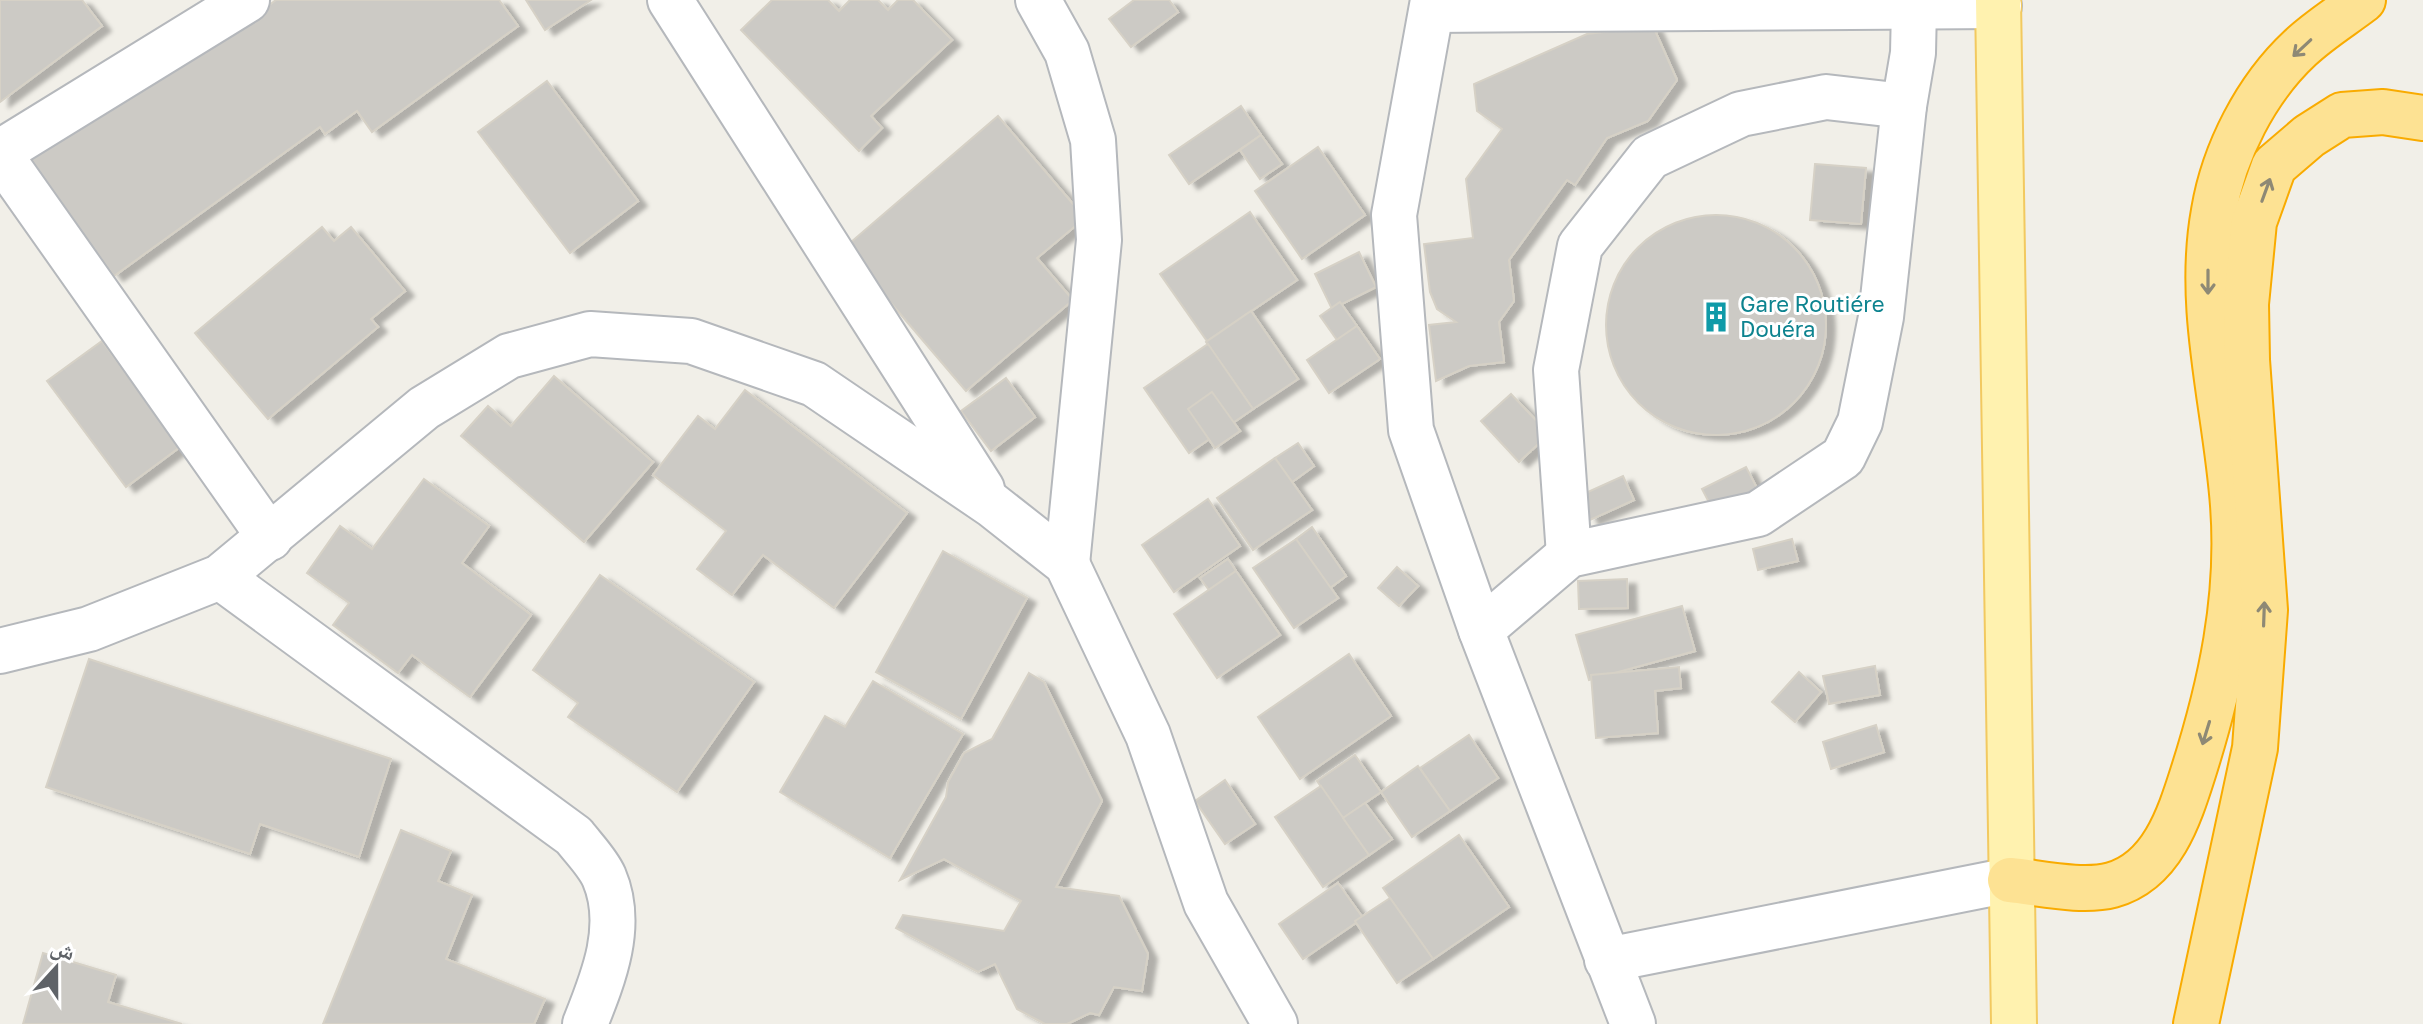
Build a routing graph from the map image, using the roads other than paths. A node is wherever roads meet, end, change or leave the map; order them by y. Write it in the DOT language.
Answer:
graph roads {
  1 [pos="247,0"];
  2 [pos="670,0"];
  3 [pos="1038,0"];
  4 [pos="2363,0"];
  5 [pos="1998,3"];
  6 [pos="1433,5"];
  7 [pos="1914,7"];
  8 [pos="1904,106"];
  9 [pos="2423,118"];
  10 [pos="0,153"];
  11 [pos="992,505"];
  12 [pos="270,538"];
  13 [pos="1569,555"];
  14 [pos="1067,564"];
  15 [pos="220,577"];
  16 [pos="2229,623"];
  17 [pos="1481,630"];
  18 [pos="0,651"];
  19 [pos="2255,748"];
  20 [pos="2010,880"];
  21 [pos="1607,960"];
  22 [pos="585,1024"];
  23 [pos="1275,1024"];
  24 [pos="1633,1024"];
  25 [pos="2014,1024"];
  26 [pos="2196,1024"];
  1 -- 10 [label="street"];
  2 -- 11 [label="street"];
  3 -- 14 [label="street"];
  4 -- 16 [label="highway, one-way"];
  5 -- 7 [label="street"];
  5 -- 20 [label="main road"];
  6 -- 7 [label="street"];
  6 -- 17 [label="street"];
  7 -- 8 [label="street"];
  8 -- 13 [label="street"];
  8 -- 13 [label="street"];
  19 -- 9 [label="highway, one-way"];
  10 -- 12 [label="street"];
  11 -- 12 [label="street"];
  11 -- 14 [label="street"];
  12 -- 15 [label="street"];
  13 -- 17 [label="street"];
  14 -- 23 [label="street"];
  15 -- 18 [label="street"];
  15 -- 22 [label="street"];
  16 -- 19 [label="highway"];
  16 -- 20 [label="highway, one-way"];
  17 -- 21 [label="street"];
  19 -- 26 [label="highway"];
  20 -- 21 [label="street"];
  20 -- 25 [label="main road"];
  21 -- 24 [label="street"];
}
